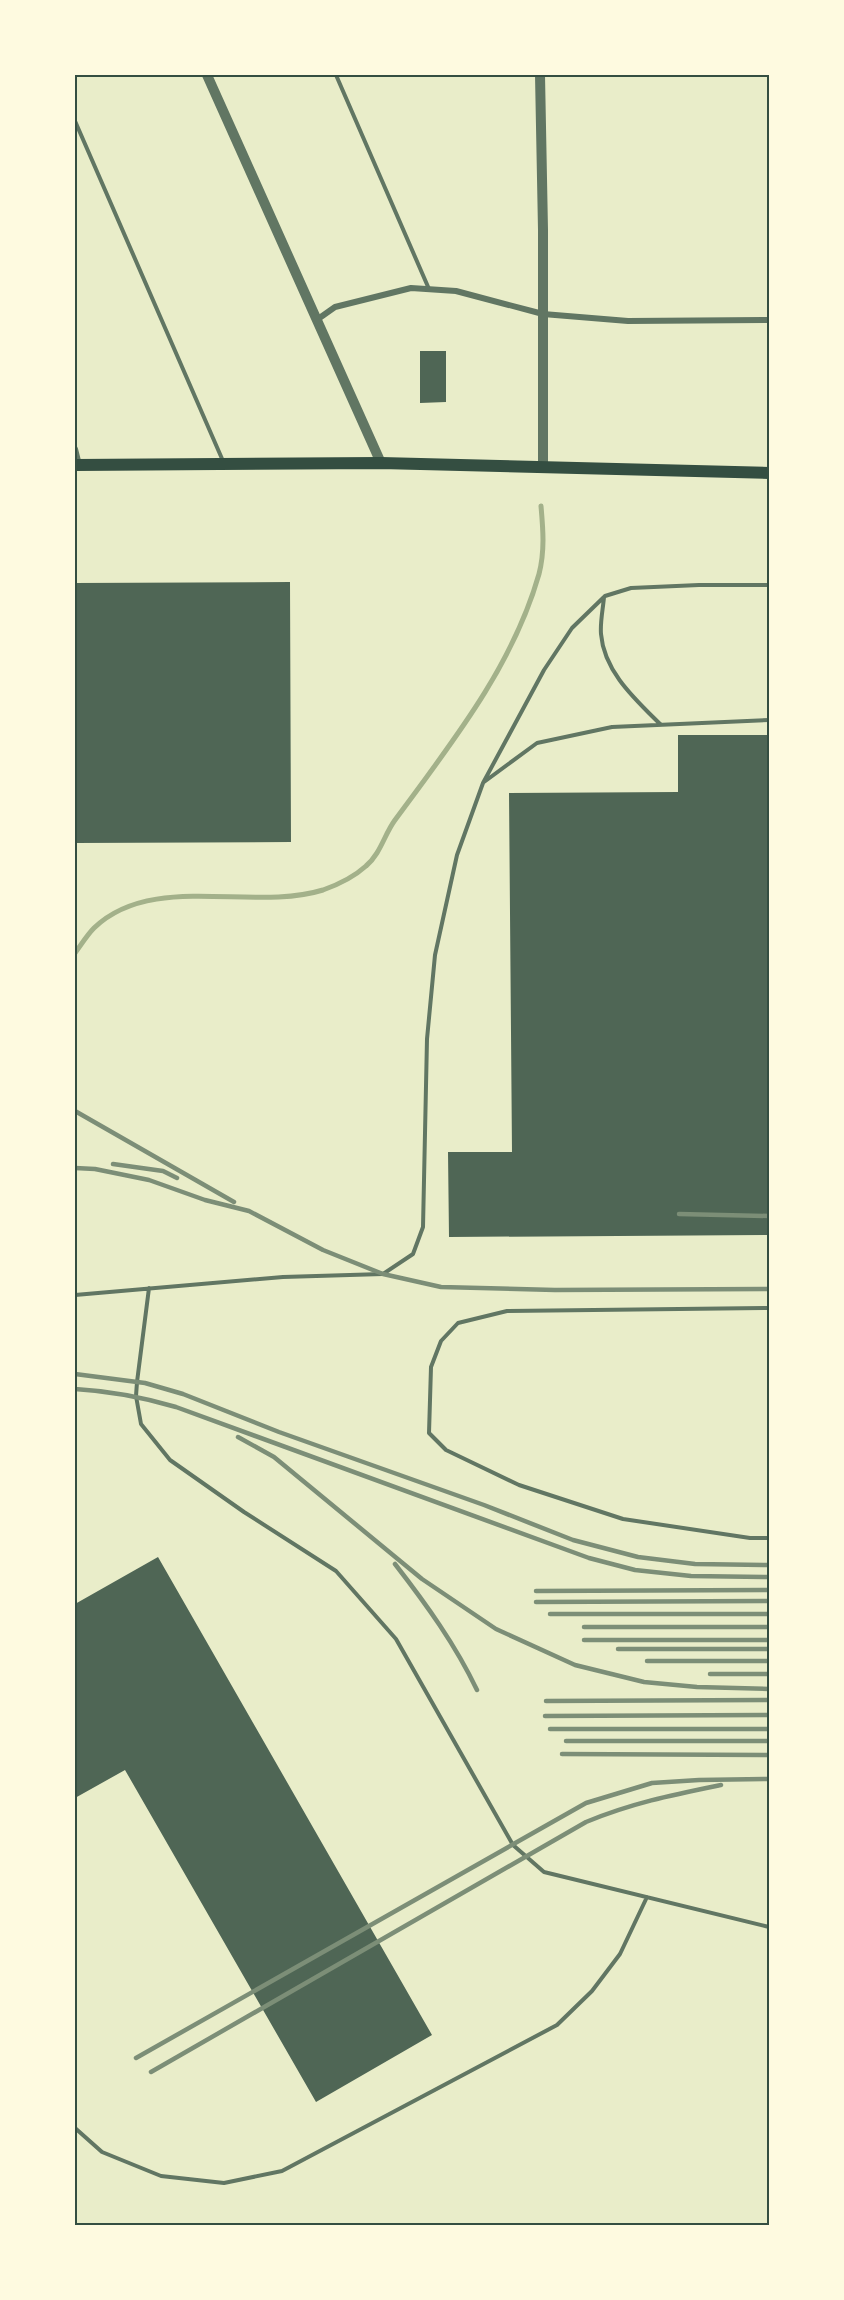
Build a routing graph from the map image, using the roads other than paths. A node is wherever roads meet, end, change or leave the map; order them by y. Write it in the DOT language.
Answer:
graph roads {
  1 [pos="207,75"];
  2 [pos="336,75"];
  3 [pos="540,75"];
  4 [pos="75,121"];
  5 [pos="429,289"];
  6 [pos="543,314"];
  7 [pos="318,319"];
  8 [pos="769,320"];
  9 [pos="75,449"];
  10 [pos="381,463"];
  11 [pos="224,464"];
  12 [pos="77,465"];
  13 [pos="543,467"];
  14 [pos="769,473"];
  15 [pos="769,585"];
  16 [pos="604,596"];
  17 [pos="769,720"];
  18 [pos="662,725"];
  19 [pos="483,783"];
  20 [pos="149,1288"];
  21 [pos="75,1295"];
  22 [pos="769,1308"];
  23 [pos="769,1538"];
  24 [pos="647,1897"];
  25 [pos="769,1927"];
  26 [pos="75,2128"];
  1 -- 7 [label="street"];
  2 -- 5 [label="lane"];
  3 -- 6 [label="street"];
  4 -- 11 [label="lane"];
  5 -- 6 [label="street"];
  5 -- 7 [label="street"];
  6 -- 8 [label="street"];
  6 -- 13 [label="street"];
  7 -- 10 [label="street"];
  9 -- 12 [label="street"];
  10 -- 11 [label="main road"];
  10 -- 13 [label="main road"];
  11 -- 12 [label="main road"];
  13 -- 14 [label="main road"];
  15 -- 16 [label="lane"];
  16 -- 18 [label="lane"];
  16 -- 19 [label="lane"];
  17 -- 18 [label="lane"];
  18 -- 19 [label="lane"];
  19 -- 20 [label="lane"];
  20 -- 21 [label="lane"];
  20 -- 24 [label="lane"];
  22 -- 23 [label="lane"];
  24 -- 25 [label="lane"];
  24 -- 26 [label="lane"];
}
